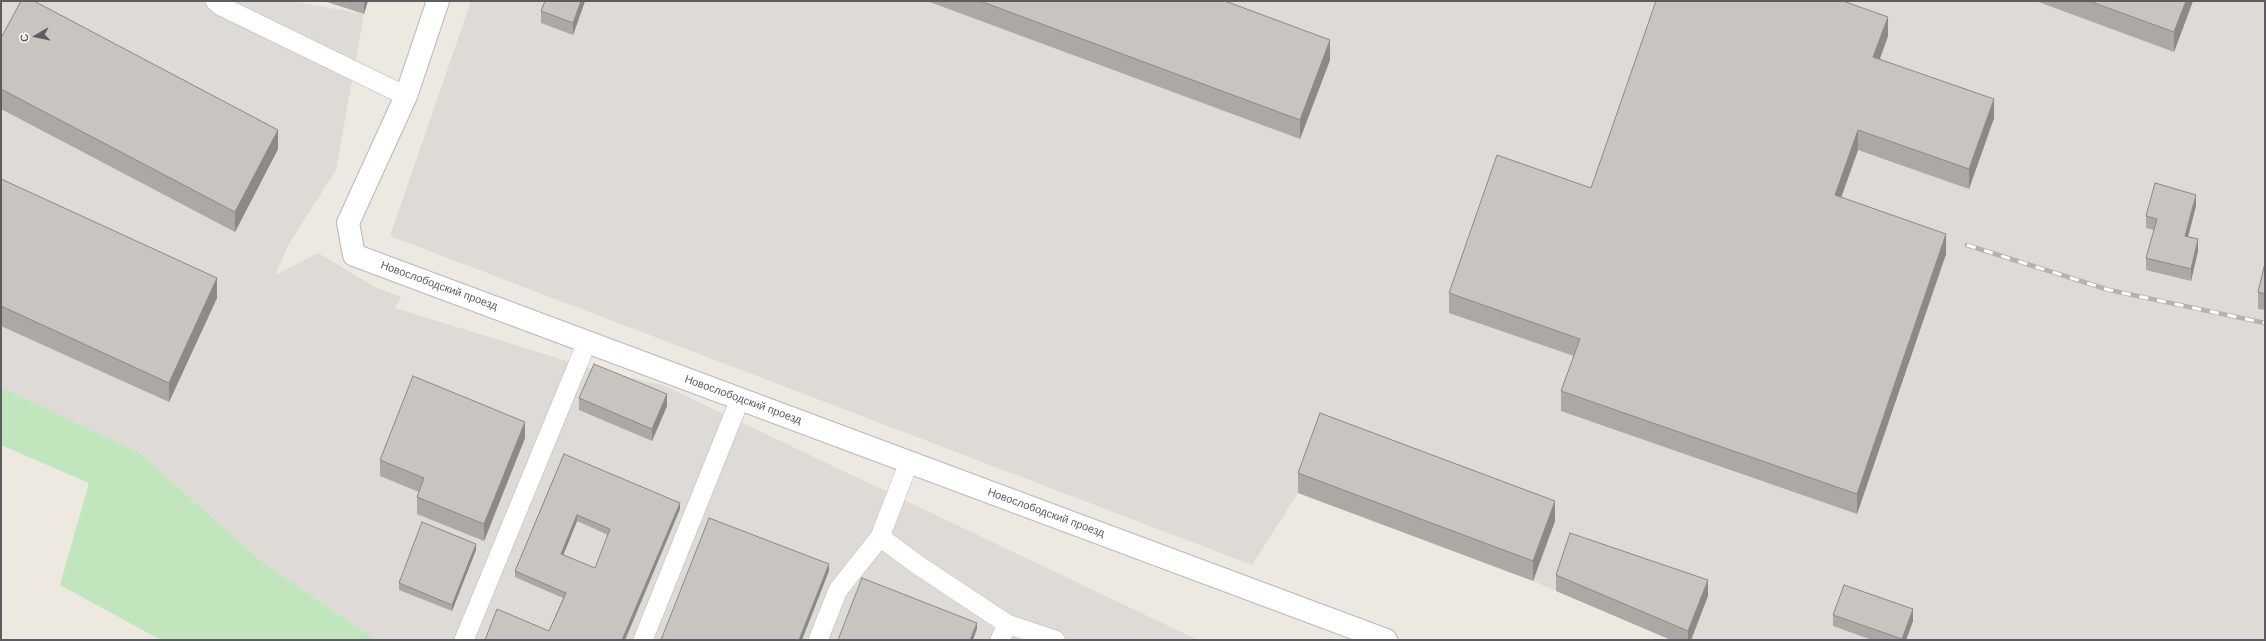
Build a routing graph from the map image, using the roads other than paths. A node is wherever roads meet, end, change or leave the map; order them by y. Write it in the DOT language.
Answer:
graph roads {
  1 [pos="215,1"];
  2 [pos="438,1"];
  3 [pos="406,96"];
  4 [pos="587,342"];
  5 [pos="740,398"];
  6 [pos="909,462"];
  7 [pos="880,537"];
  8 [pos="1003,632"];
  9 [pos="464,640"];
  10 [pos="643,640"];
  11 [pos="818,640"];
  12 [pos="1055,640"];
  13 [pos="1386,640"];
  1 -- 3 [label="lane"];
  2 -- 3 [label="street, Новослободский проезд"];
  3 -- 4 [label="street, Новослободский проезд"];
  4 -- 5 [label="street, Новослободский проезд"];
  4 -- 9 [label="lane"];
  5 -- 6 [label="street, Новослободский проезд"];
  5 -- 10 [label="lane"];
  6 -- 7 [label="lane"];
  6 -- 13 [label="street, Новослободский проезд"];
  7 -- 8 [label="lane"];
  7 -- 11 [label="lane"];
  8 -- 12 [label="lane"];
}
